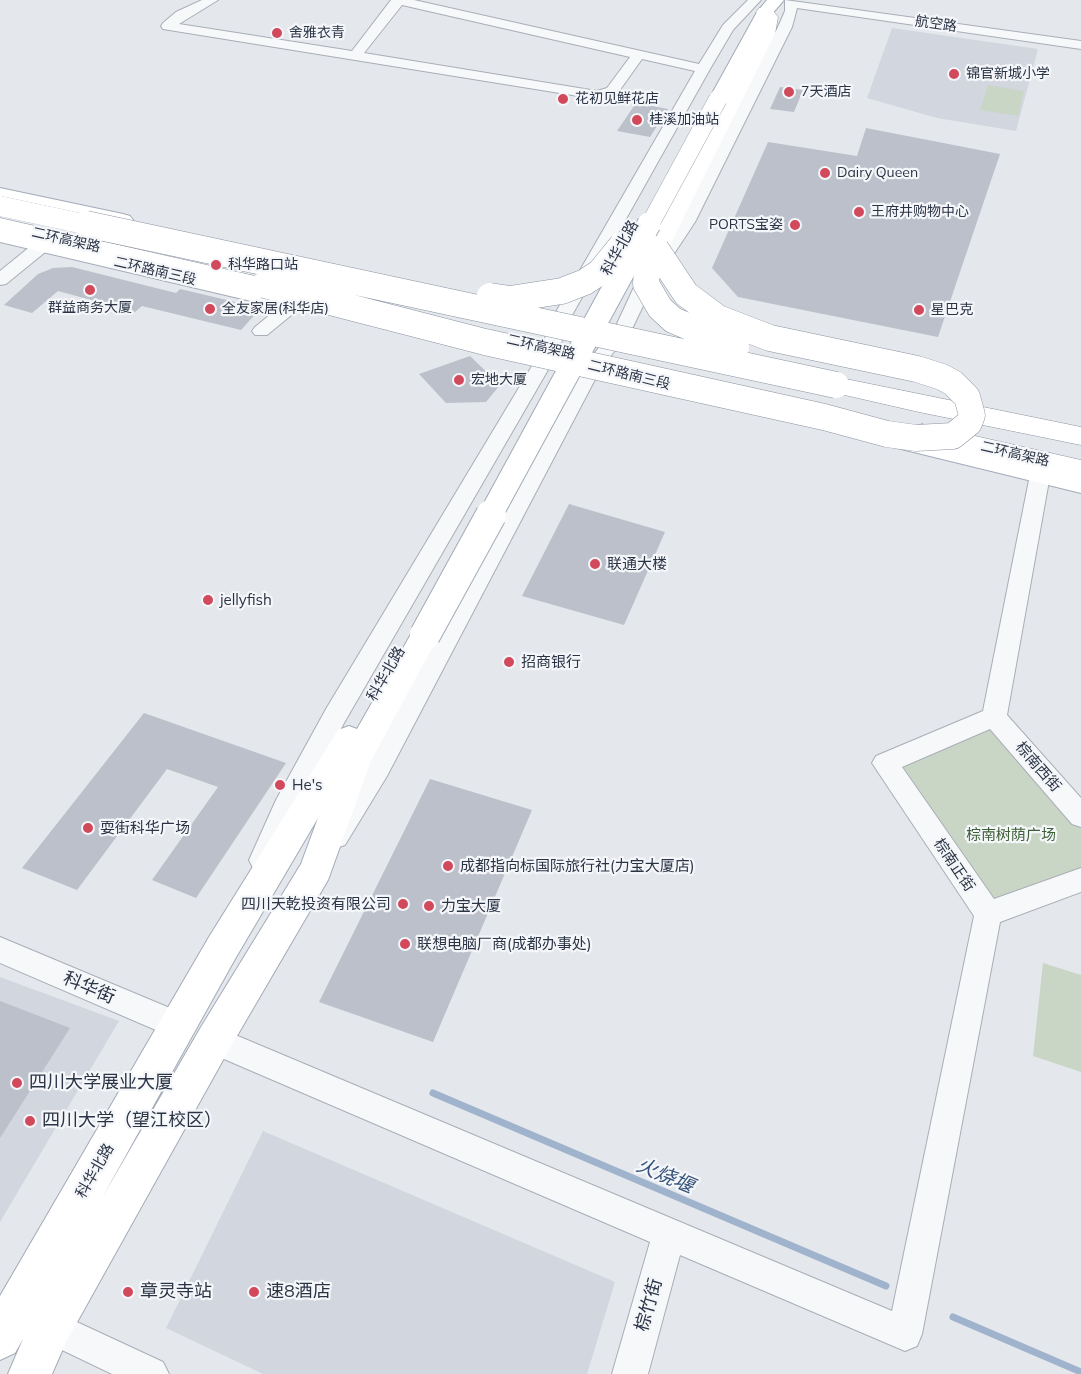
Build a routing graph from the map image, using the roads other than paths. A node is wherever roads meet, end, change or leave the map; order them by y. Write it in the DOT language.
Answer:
graph roads {
  1 [pos="212,0"];
  2 [pos="398,0"];
  3 [pos="772,2"];
  4 [pos="1081,45"];
  5 [pos="639,54"];
  6 [pos="355,56"];
  7 [pos="703,69"];
  8 [pos="710,98"];
  9 [pos="0,194"];
  10 [pos="10,209"];
  11 [pos="0,225"];
  12 [pos="0,236"];
  13 [pos="43,245"];
  14 [pos="622,245"];
  15 [pos="656,249"];
  16 [pos="0,280"];
  17 [pos="264,285"];
  18 [pos="294,304"];
  19 [pos="561,317"];
  20 [pos="623,329"];
  21 [pos="261,331"];
  22 [pos="547,356"];
  23 [pos="593,366"];
  24 [pos="836,385"];
  25 [pos="919,404"];
  26 [pos="891,426"];
  27 [pos="1081,435"];
  28 [pos="1081,445"];
  29 [pos="1081,457"];
  30 [pos="1081,469"];
  31 [pos="1040,475"];
  32 [pos="1081,484"];
  33 [pos="418,634"];
  34 [pos="994,717"];
  35 [pos="1081,816"];
  36 [pos="316,870"];
  37 [pos="1081,880"];
  38 [pos="988,914"];
  39 [pos="222,948"];
  40 [pos="0,950"];
  41 [pos="179,1026"];
  42 [pos="214,1040"];
  43 [pos="669,1235"];
  44 [pos="51,1327"];
  45 [pos="0,1338"];
  46 [pos="30,1374"];
  47 [pos="151,1374"];
  48 [pos="630,1374"];
  1 -- 6 [label="street"];
  2 -- 5 [label="street"];
  2 -- 6 [label="street"];
  3 -- 4 [label="street, 航空路"];
  3 -- 7 [label="street"];
  3 -- 8 [label="main road, 科华北路"];
  3 -- 15 [label="highway"];
  3 -- 20 [label="street"];
  5 -- 6 [label="street"];
  5 -- 7 [label="street"];
  7 -- 19 [label="street"];
  8 -- 14 [label="main road, 科华北路"];
  8 -- 33 [label="main road, bridge"];
  9 -- 19 [label="main road"];
  10 -- 14 [label="highway, bridge"];
  10 -- 24 [label="highway, 二环高架路, bridge"];
  11 -- 17 [label="highway, 二环高架路"];
  12 -- 13 [label="main road, 二环路南三段"];
  13 -- 16 [label="street"];
  13 -- 18 [label="main road, 二环路南三段"];
  14 -- 33 [label="main road, 科华北路, bridge"];
  15 -- 17 [label="highway, bridge"];
  15 -- 24 [label="highway, bridge"];
  17 -- 26 [label="highway, 二环高架路, bridge"];
  18 -- 21 [label="street"];
  18 -- 22 [label="main road, 二环路南三段"];
  19 -- 20 [label="main road"];
  19 -- 22 [label="street"];
  20 -- 23 [label="street"];
  20 -- 27 [label="main road"];
  22 -- 23 [label="main road, 二环路南三段"];
  22 -- 39 [label="street"];
  23 -- 31 [label="main road, 二环路南三段"];
  23 -- 36 [label="street"];
  24 -- 25 [label="highway, 二环高架路"];
  25 -- 27 [label="highway, 二环高架路"];
  25 -- 28 [label="highway"];
  26 -- 29 [label="highway, bridge"];
  26 -- 30 [label="highway, 二环高架路, bridge"];
  31 -- 32 [label="main road, 二环路南三段"];
  31 -- 34 [label="street"];
  33 -- 36 [label="main road, 科华北路"];
  33 -- 39 [label="main road, 科华北路"];
  34 -- 35 [label="street, 棕南西街"];
  34 -- 38 [label="street, 棕南正街"];
  36 -- 42 [label="main road, 科华北路"];
  37 -- 38 [label="street"];
  38 -- 43 [label="street"];
  39 -- 41 [label="main road, 科华北路"];
  40 -- 41 [label="street, 科华街"];
  41 -- 45 [label="main road, 科华北路"];
  42 -- 43 [label="street"];
  42 -- 44 [label="main road, 科华北路"];
  43 -- 48 [label="street, 棕竹街"];
  44 -- 46 [label="main road, 科华北路"];
  44 -- 47 [label="street"];
}
